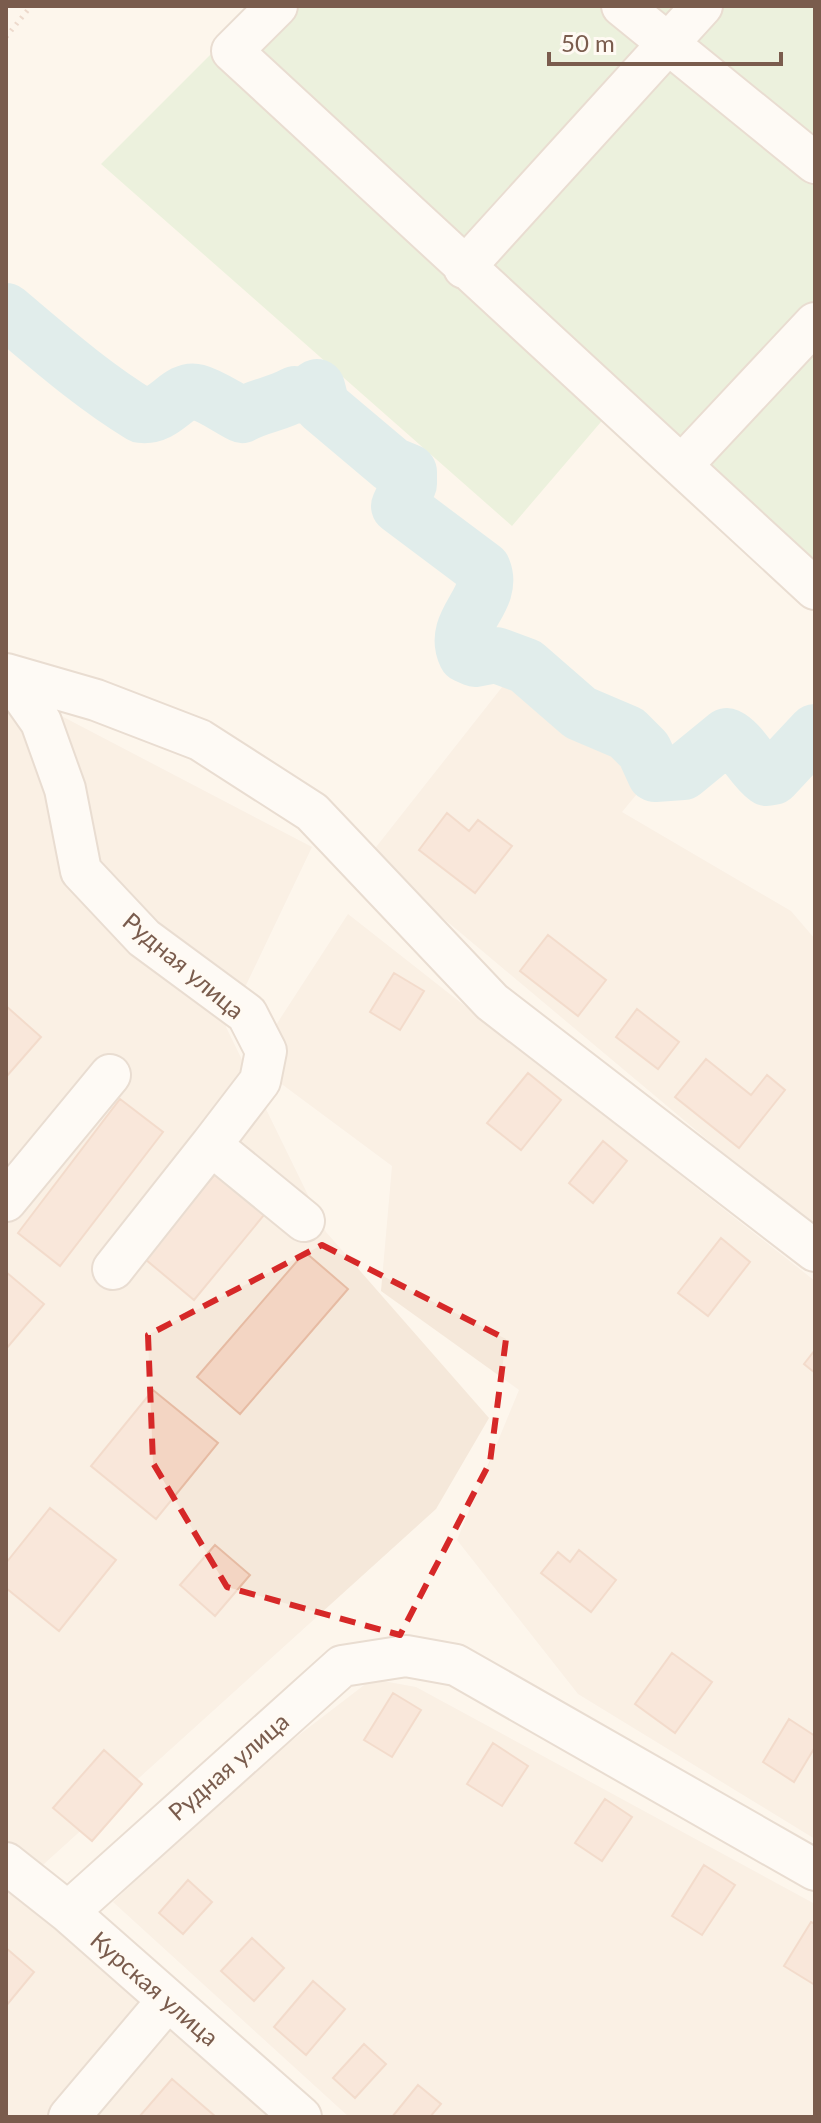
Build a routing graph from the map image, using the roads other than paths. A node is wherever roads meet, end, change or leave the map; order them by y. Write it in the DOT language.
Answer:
graph roads {
  1 [pos="277,6"];
  2 [pos="622,6"];
  3 [pos="702,6"];
  4 [pos="669,44"];
  5 [pos="815,163"];
  6 [pos="464,268"];
  7 [pos="815,323"];
  8 [pos="683,464"];
  9 [pos="815,589"];
  10 [pos="7,674"];
  11 [pos="110,1075"];
  12 [pos="211,1145"];
  13 [pos="6,1201"];
  14 [pos="304,1221"];
  15 [pos="815,1251"];
  16 [pos="113,1269"];
  17 [pos="6,1863"];
  18 [pos="815,1870"];
  19 [pos="68,1912"];
  20 [pos="168,2000"];
  21 [pos="297,2116"];
  22 [pos="69,2117"];
  1 -- 6 [label="street"];
  2 -- 4 [label="street"];
  3 -- 4 [label="street"];
  4 -- 5 [label="street"];
  4 -- 6 [label="street"];
  6 -- 8 [label="street"];
  7 -- 8 [label="street"];
  8 -- 9 [label="street"];
  10 -- 12 [label="street, Рудная улица"];
  10 -- 15 [label="street"];
  11 -- 13 [label="street"];
  12 -- 14 [label="street"];
  12 -- 16 [label="street, Рудная улица"];
  17 -- 19 [label="street, Курская улица"];
  18 -- 19 [label="street, Рудная улица"];
  19 -- 20 [label="street, Курская улица"];
  20 -- 21 [label="street, Курская улица"];
  20 -- 22 [label="street"];
}
